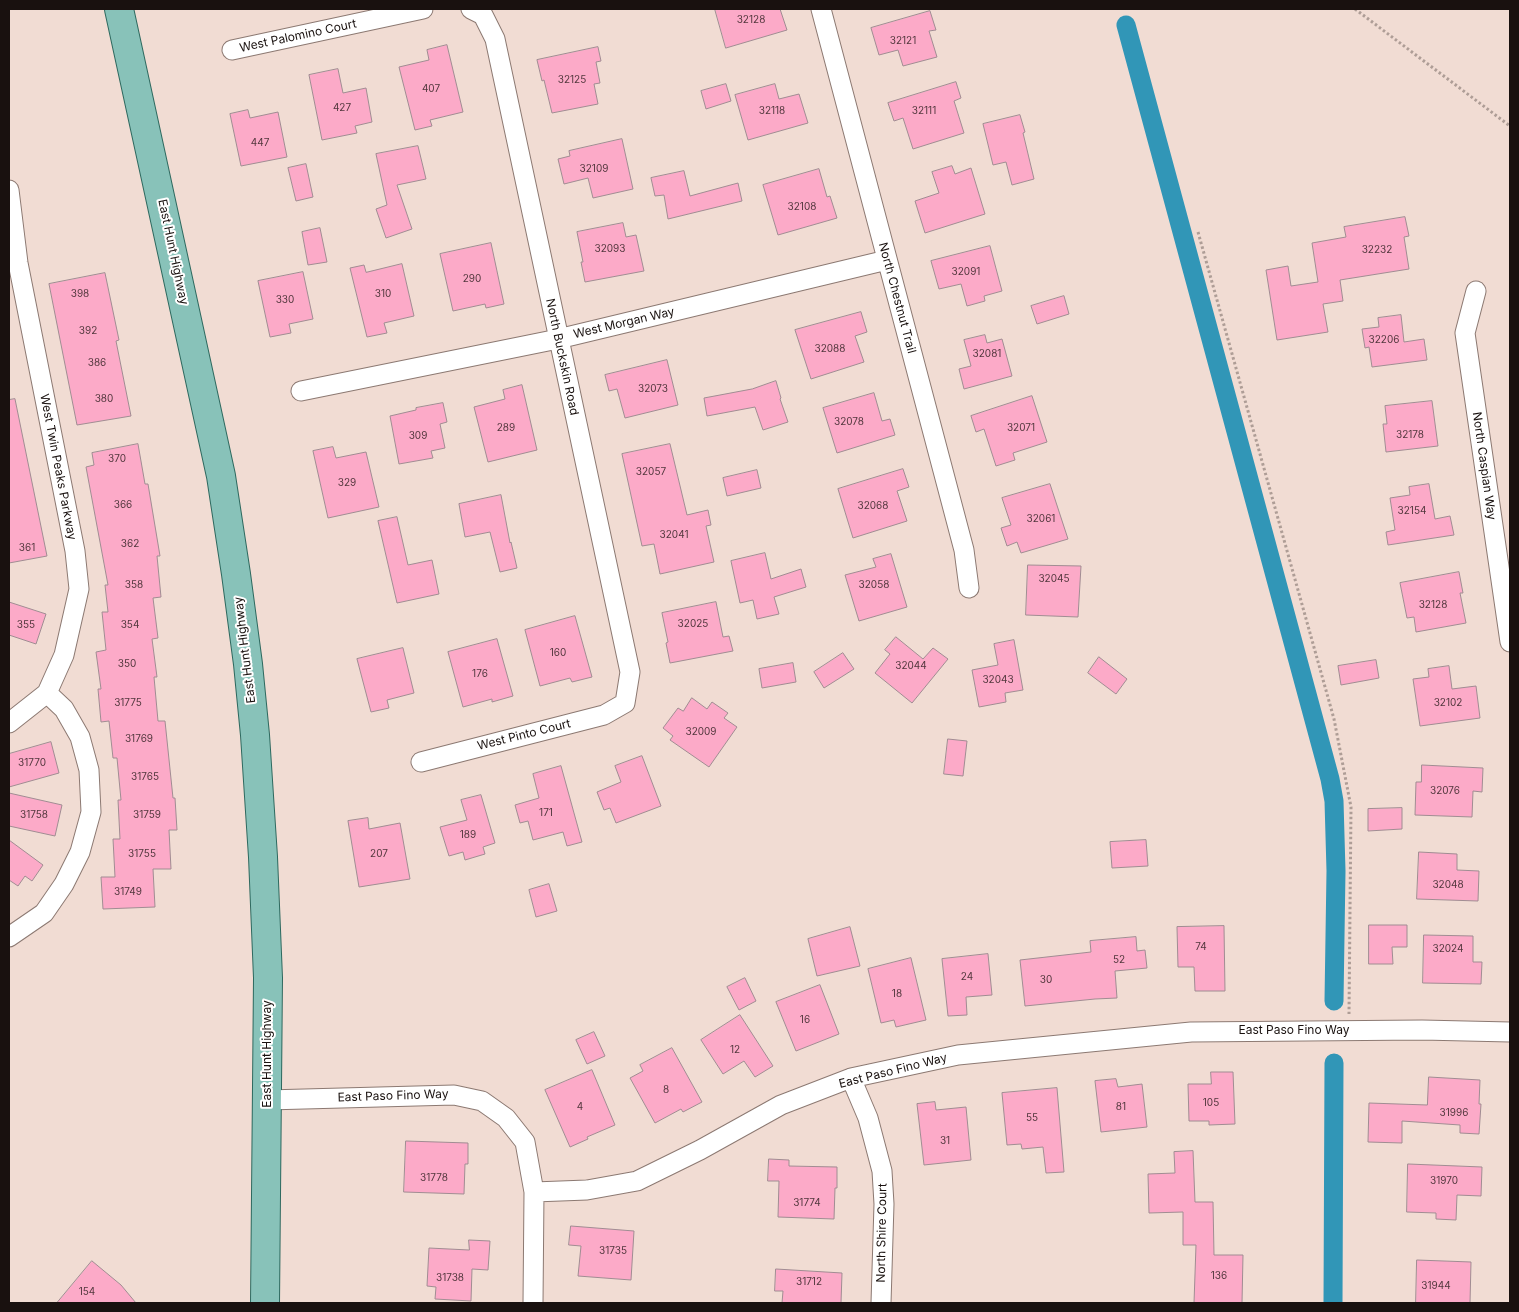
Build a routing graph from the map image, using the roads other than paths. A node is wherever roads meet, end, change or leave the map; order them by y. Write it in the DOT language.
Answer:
graph roads {
  1 [pos="119,9"];
  2 [pos="423,9"];
  3 [pos="821,9"];
  4 [pos="477,12"];
  5 [pos="232,50"];
  6 [pos="9,190"];
  7 [pos="887,260"];
  8 [pos="1476,291"];
  9 [pos="558,339"];
  10 [pos="301,391"];
  11 [pos="969,588"];
  12 [pos="1510,642"];
  13 [pos="47,692"];
  14 [pos="625,703"];
  15 [pos="9,722"];
  16 [pos="421,762"];
  17 [pos="9,937"];
  18 [pos="1510,1032"];
  19 [pos="851,1078"];
  20 [pos="267,1100"];
  21 [pos="534,1192"];
  22 [pos="264,1303"];
  23 [pos="533,1303"];
  24 [pos="881,1303"];
  1 -- 20 [label="main road, East Hunt Highway"];
  2 -- 5 [label="street, West Palomino Court"];
  3 -- 7 [label="street, North Chestnut Trail"];
  4 -- 9 [label="street, North Buckskin Road"];
  6 -- 13 [label="street, West Twin Peaks Parkway"];
  7 -- 9 [label="street, West Morgan Way"];
  7 -- 11 [label="street, North Chestnut Trail"];
  8 -- 12 [label="street, North Caspian Way"];
  9 -- 10 [label="street, West Morgan Way"];
  9 -- 14 [label="street, North Buckskin Road"];
  13 -- 15 [label="street, West Twin Peaks Parkway"];
  13 -- 17 [label="street"];
  14 -- 16 [label="street, West Pinto Court"];
  18 -- 19 [label="street, East Paso Fino Way"];
  19 -- 21 [label="street, East Paso Fino Way"];
  19 -- 24 [label="street, North Shire Court"];
  20 -- 21 [label="street, East Paso Fino Way"];
  20 -- 22 [label="main road, East Hunt Highway"];
  21 -- 23 [label="street"];
}
